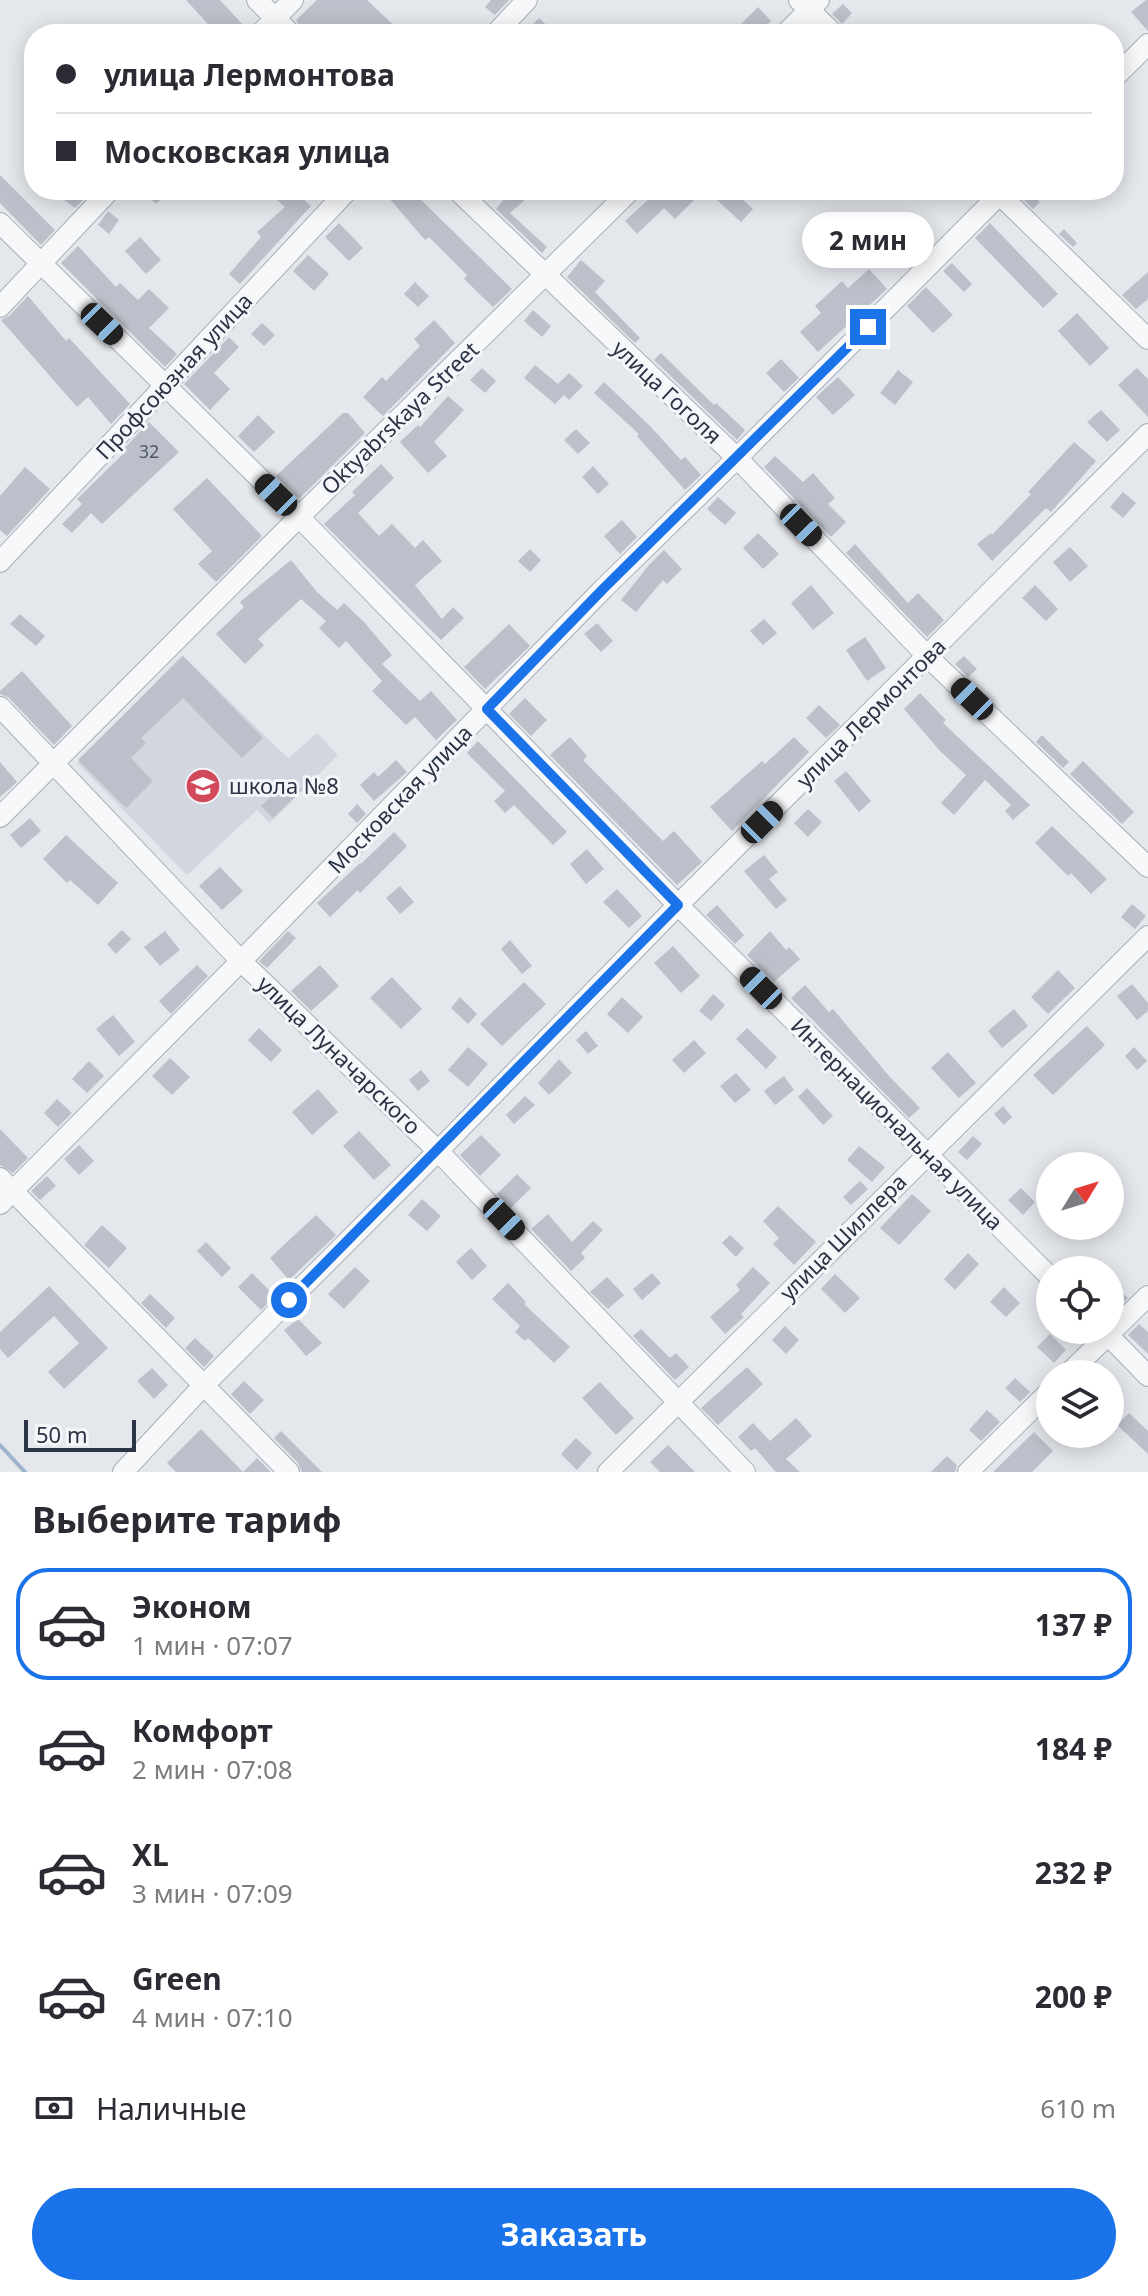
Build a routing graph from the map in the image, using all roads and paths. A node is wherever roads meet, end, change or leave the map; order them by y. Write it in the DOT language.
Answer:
graph roads {
  1 [pos="257,0"];
  2 [pos="293,0"];
  3 [pos="527,0"];
  4 [pos="809,3"];
  5 [pos="275,19"];
  6 [pos="270,24"];
  7 [pos="280,24"];
  8 [pos="504,24"];
  9 [pos="793,24"];
  10 [pos="826,24"];
  11 [pos="1148,44"];
  12 [pos="1124,68"];
  13 [pos="100,200"];
  14 [pos="339,200"];
  15 [pos="467,200"];
  16 [pos="621,200"];
  17 [pos="991,200"];
  18 [pos="1007,200"];
  19 [pos="0,223"];
  20 [pos="40,263"];
  21 [pos="545,277"];
  22 [pos="0,307"];
  23 [pos="1148,339"];
  24 [pos="164,385"];
  25 [pos="1148,434"];
  26 [pos="737,458"];
  27 [pos="299,517"];
  28 [pos="0,562"];
  29 [pos="928,657"];
  30 [pos="0,707"];
  31 [pos="487,709"];
  32 [pos="53,763"];
  33 [pos="0,817"];
  34 [pos="1148,867"];
  35 [pos="678,905"];
  36 [pos="1148,936"];
  37 [pos="241,961"];
  38 [pos="438,1151"];
  39 [pos="927,1154"];
  40 [pos="4,1191"];
  41 [pos="1036,1263"];
  42 [pos="1148,1296"];
  43 [pos="1124,1316"];
  44 [pos="1094,1344"];
  45 [pos="1117,1344"];
  46 [pos="1080,1360"];
  47 [pos="1148,1376"];
  48 [pos="204,1385"];
  49 [pos="678,1401"];
  50 [pos="1036,1405"];
  51 [pos="123,1472"];
  52 [pos="289,1472"];
  53 [pos="608,1472"];
  54 [pos="745,1472"];
  55 [pos="968,1472"];
  1 -- 5 [label="street"];
  2 -- 5 [label="street"];
  3 -- 8 [label="street"];
  4 -- 9 [label="street"];
  4 -- 10 [label="street"];
  5 -- 6 [label="street"];
  5 -- 7 [label="street"];
  11 -- 12 [label="street"];
  13 -- 20 [label="street"];
  14 -- 24 [label="street, Профсоюзная улица"];
  15 -- 21 [label="street, улица Гоголя"];
  16 -- 21 [label="street, Oktyabrskaya Street"];
  17 -- 26 [label="street, Московская улица"];
  18 -- 23 [label="street"];
  19 -- 20 [label="street, Интернациональная улица"];
  20 -- 22 [label="street"];
  20 -- 24 [label="street, Интернациональная улица"];
  21 -- 26 [label="street, улица Гоголя"];
  21 -- 27 [label="street, Oktyabrskaya Street"];
  24 -- 27 [label="street, Интернациональная улица"];
  24 -- 28 [label="street, Профсоюзная улица"];
  25 -- 29 [label="street, улица Лермонтова"];
  26 -- 29 [label="street, улица Гоголя"];
  26 -- 31 [label="street, Московская улица"];
  27 -- 31 [label="street, Интернациональная улица"];
  27 -- 32 [label="street, Oktyabrskaya Street"];
  29 -- 34 [label="street, улица Гоголя"];
  29 -- 35 [label="street, улица Лермонтова"];
  30 -- 32 [label="street, улица Луначарского"];
  31 -- 35 [label="street, Интернациональная улица"];
  31 -- 37 [label="street, Московская улица"];
  32 -- 33 [label="street, Oktyabrskaya Street"];
  32 -- 37 [label="street, улица Луначарского"];
  35 -- 38 [label="street, улица Лермонтова"];
  35 -- 39 [label="street, Интернациональная улица"];
  36 -- 39 [label="street, улица Шиллера"];
  37 -- 38 [label="street, улица Луначарского"];
  37 -- 40 [label="street, Московская улица"];
  38 -- 48 [label="street, улица Лермонтова"];
  38 -- 49 [label="street, улица Луначарского"];
  39 -- 41 [label="street, Интернациональная улица"];
  39 -- 49 [label="street, улица Шиллера"];
  40 -- 48 [label="street"];
  42 -- 43 [label="street"];
  44 -- 46 [label="street"];
  45 -- 47 [label="street"];
  48 -- 51 [label="street, улица Лермонтова"];
  48 -- 52 [label="street"];
  49 -- 53 [label="street, улица Шиллера"];
  49 -- 54 [label="street, улица Луначарского"];
  50 -- 55 [label="street"];
}
